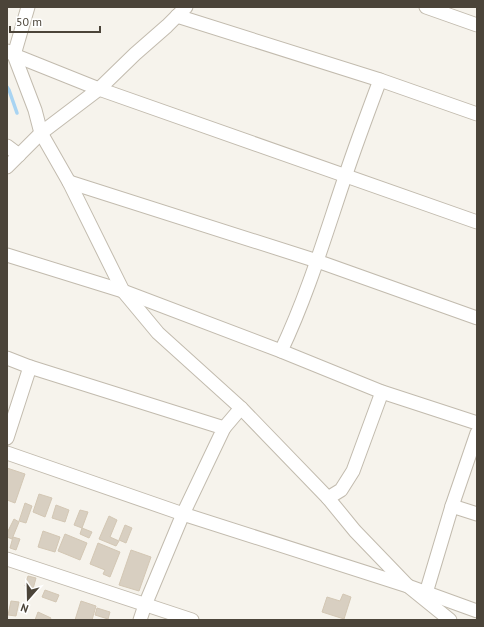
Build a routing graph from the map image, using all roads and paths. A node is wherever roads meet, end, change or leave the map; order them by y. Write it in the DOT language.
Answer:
graph roads {
  1 [pos="28,7"];
  2 [pos="426,7"];
  3 [pos="182,11"];
  4 [pos="477,25"];
  5 [pos="10,53"];
  6 [pos="380,80"];
  7 [pos="99,89"];
  8 [pos="477,114"];
  9 [pos="41,133"];
  10 [pos="7,146"];
  11 [pos="19,155"];
  12 [pos="7,167"];
  13 [pos="345,176"];
  14 [pos="69,182"];
  15 [pos="477,222"];
  16 [pos="7,255"];
  17 [pos="317,261"];
  18 [pos="123,291"];
  19 [pos="477,318"];
  20 [pos="281,351"];
  21 [pos="7,358"];
  22 [pos="30,367"];
  23 [pos="382,392"];
  24 [pos="241,408"];
  25 [pos="477,423"];
  26 [pos="224,428"];
  27 [pos="477,433"];
  28 [pos="7,438"];
  29 [pos="7,453"];
  30 [pos="328,498"];
  31 [pos="452,506"];
  32 [pos="183,514"];
  33 [pos="477,514"];
  34 [pos="7,559"];
  35 [pos="408,586"];
  36 [pos="426,593"];
  37 [pos="145,604"];
  38 [pos="477,611"];
  39 [pos="140,620"];
  40 [pos="192,620"];
  41 [pos="450,620"];
  1 -- 5 [label="street"];
  2 -- 4 [label="street"];
  3 -- 6 [label="street"];
  3 -- 7 [label="street"];
  5 -- 7 [label="street"];
  5 -- 9 [label="street"];
  6 -- 8 [label="street"];
  6 -- 13 [label="street"];
  7 -- 9 [label="street"];
  7 -- 13 [label="street"];
  9 -- 11 [label="street"];
  9 -- 14 [label="street"];
  10 -- 11 [label="street"];
  11 -- 12 [label="street"];
  13 -- 15 [label="street"];
  13 -- 17 [label="street"];
  14 -- 17 [label="street"];
  14 -- 18 [label="street"];
  16 -- 18 [label="street"];
  17 -- 19 [label="street"];
  17 -- 20 [label="street"];
  18 -- 20 [label="street"];
  18 -- 24 [label="street"];
  20 -- 23 [label="street"];
  21 -- 22 [label="street"];
  22 -- 26 [label="street"];
  22 -- 28 [label="street"];
  23 -- 25 [label="street"];
  23 -- 30 [label="street"];
  24 -- 26 [label="street"];
  24 -- 30 [label="street"];
  26 -- 32 [label="street"];
  27 -- 31 [label="street"];
  29 -- 32 [label="street"];
  30 -- 35 [label="street"];
  31 -- 33 [label="street"];
  31 -- 36 [label="street"];
  32 -- 35 [label="street"];
  32 -- 37 [label="street"];
  34 -- 37 [label="street"];
  35 -- 36 [label="street"];
  35 -- 41 [label="street"];
  36 -- 38 [label="street"];
  37 -- 39 [label="street"];
  37 -- 40 [label="street"];
}
